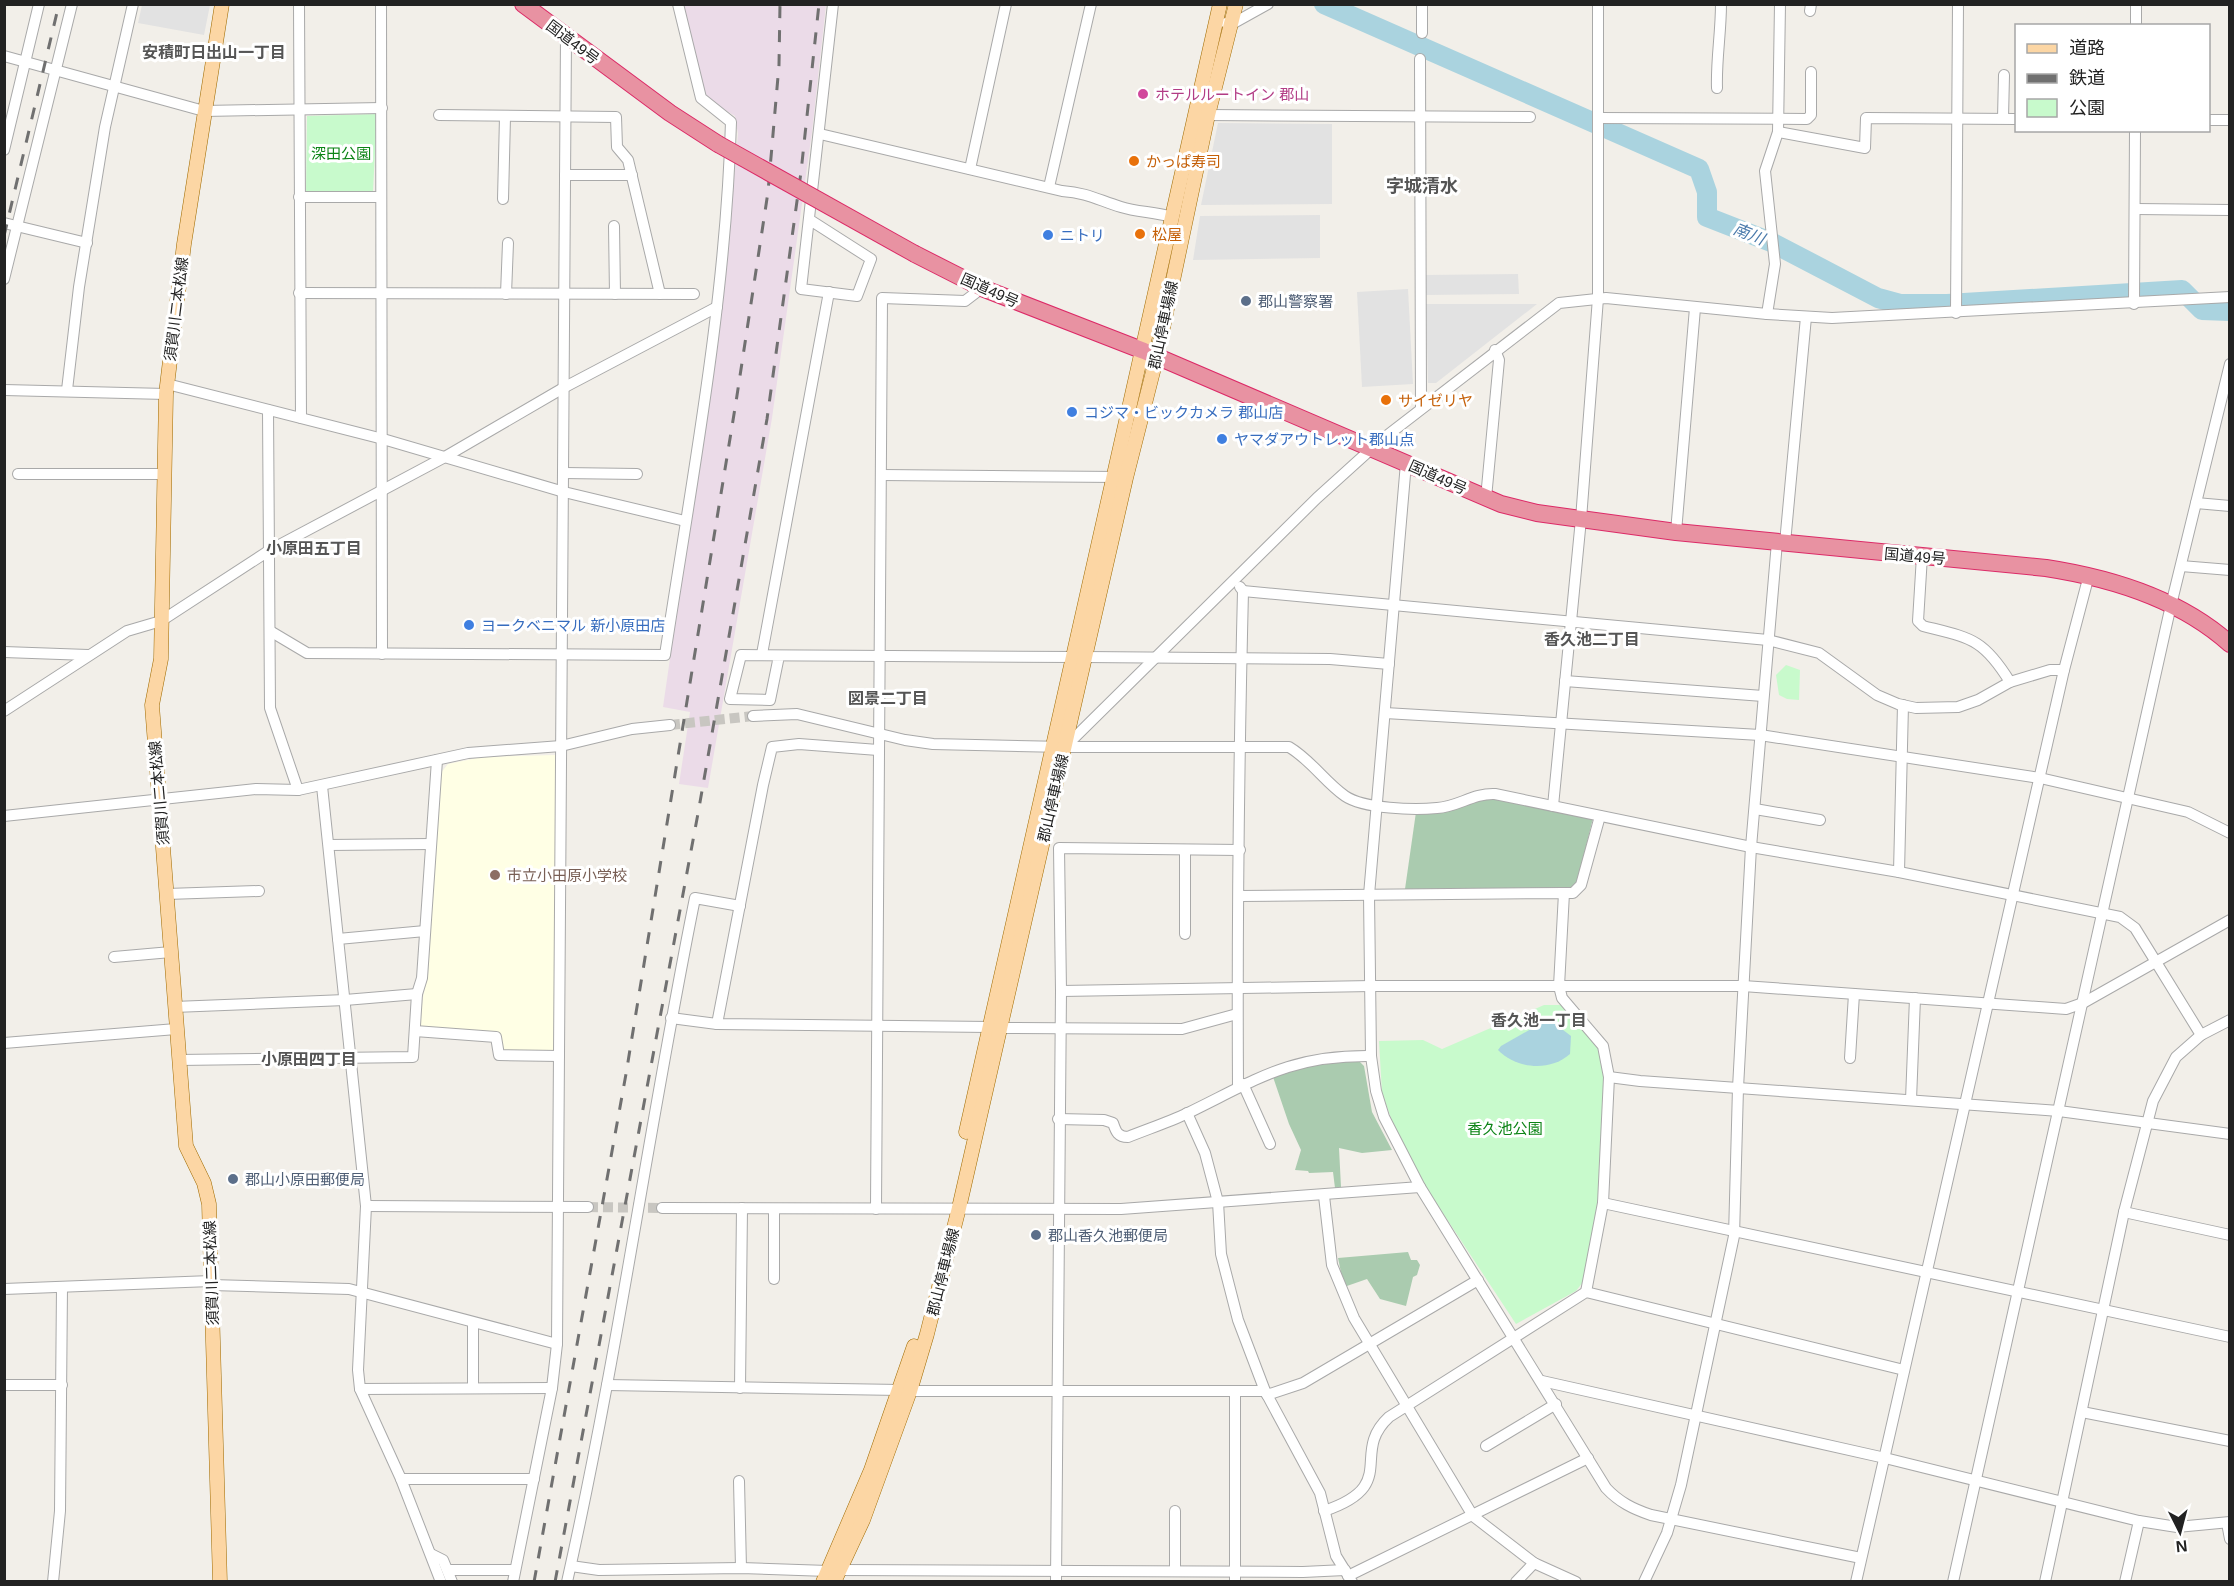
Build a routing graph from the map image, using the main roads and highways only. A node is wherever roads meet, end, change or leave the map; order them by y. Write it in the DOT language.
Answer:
graph roads {
  1 [pos="222,4"];
  2 [pos="523,4"];
  3 [pos="1220,4"];
  4 [pos="1236,4"];
  5 [pos="1151,354"];
  6 [pos="2229,644"];
  7 [pos="831,1576"];
  8 [pos="220,1581"];
  1 -- 8 [label="main road, 須賀川二本松線"];
  2 -- 5 [label="highway, 国道49号, bridge"];
  3 -- 5 [label="main road, 郡山停車場線"];
  4 -- 5 [label="main road, 郡山停車場線"];
  5 -- 6 [label="highway, 国道49号"];
  5 -- 7 [label="main road, 郡山停車場線"];
}
